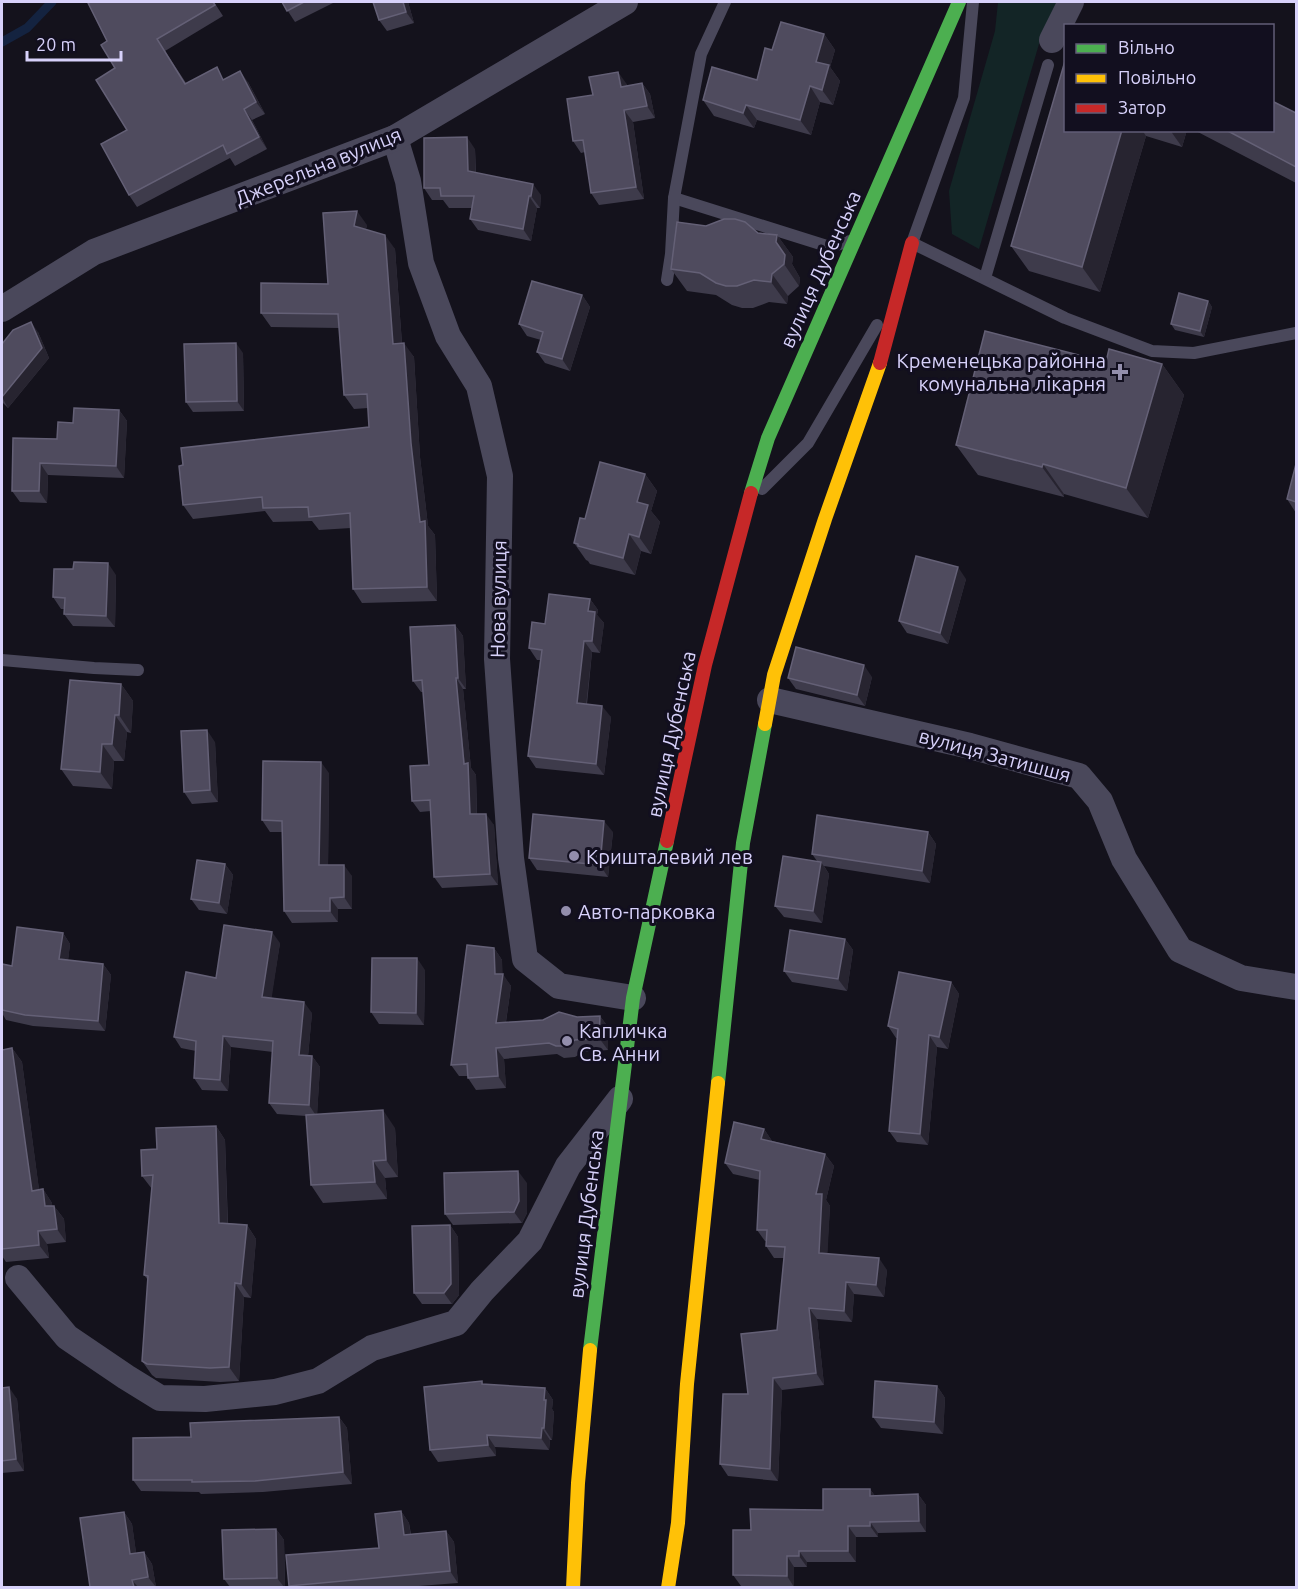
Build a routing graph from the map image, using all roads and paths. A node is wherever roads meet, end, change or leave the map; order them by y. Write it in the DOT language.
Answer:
graph roads {
  1 [pos="625,2"];
  2 [pos="725,2"];
  3 [pos="959,2"];
  4 [pos="973,2"];
  5 [pos="1071,2"];
  6 [pos="1052,40"];
  7 [pos="1048,65"];
  8 [pos="395,138"];
  9 [pos="674,198"];
  10 [pos="853,240"];
  11 [pos="912,243"];
  12 [pos="985,278"];
  13 [pos="667,280"];
  14 [pos="2,309"];
  15 [pos="1296,333"];
  16 [pos="747,504"];
  17 [pos="2,660"];
  18 [pos="138,670"];
  19 [pos="770,700"];
  20 [pos="1296,987"];
  21 [pos="633,998"];
  22 [pos="620,1099"];
  23 [pos="18,1278"];
  24 [pos="573,1587"];
  25 [pos="668,1587"];
  1 -- 8 [label="street, Джерельна вулиця"];
  2 -- 9 [label="lane"];
  3 -- 10 [label="main road, вулиця Дубенська"];
  4 -- 11 [label="lane"];
  5 -- 6 [label="street"];
  7 -- 12 [label="lane"];
  8 -- 14 [label="street, Джерельна вулиця"];
  8 -- 21 [label="street, Нова вулиця"];
  9 -- 10 [label="lane"];
  9 -- 13 [label="lane"];
  10 -- 16 [label="main road, вулиця Дубенська"];
  11 -- 12 [label="lane"];
  11 -- 16 [label="lane"];
  11 -- 19 [label="main road"];
  12 -- 15 [label="lane"];
  16 -- 21 [label="main road, вулиця Дубенська"];
  17 -- 18 [label="lane"];
  19 -- 20 [label="street, вулиця Затишшя"];
  19 -- 25 [label="main road"];
  21 -- 22 [label="main road, вулиця Дубенська"];
  22 -- 23 [label="street"];
  22 -- 24 [label="main road, вулиця Дубенська"];
}
